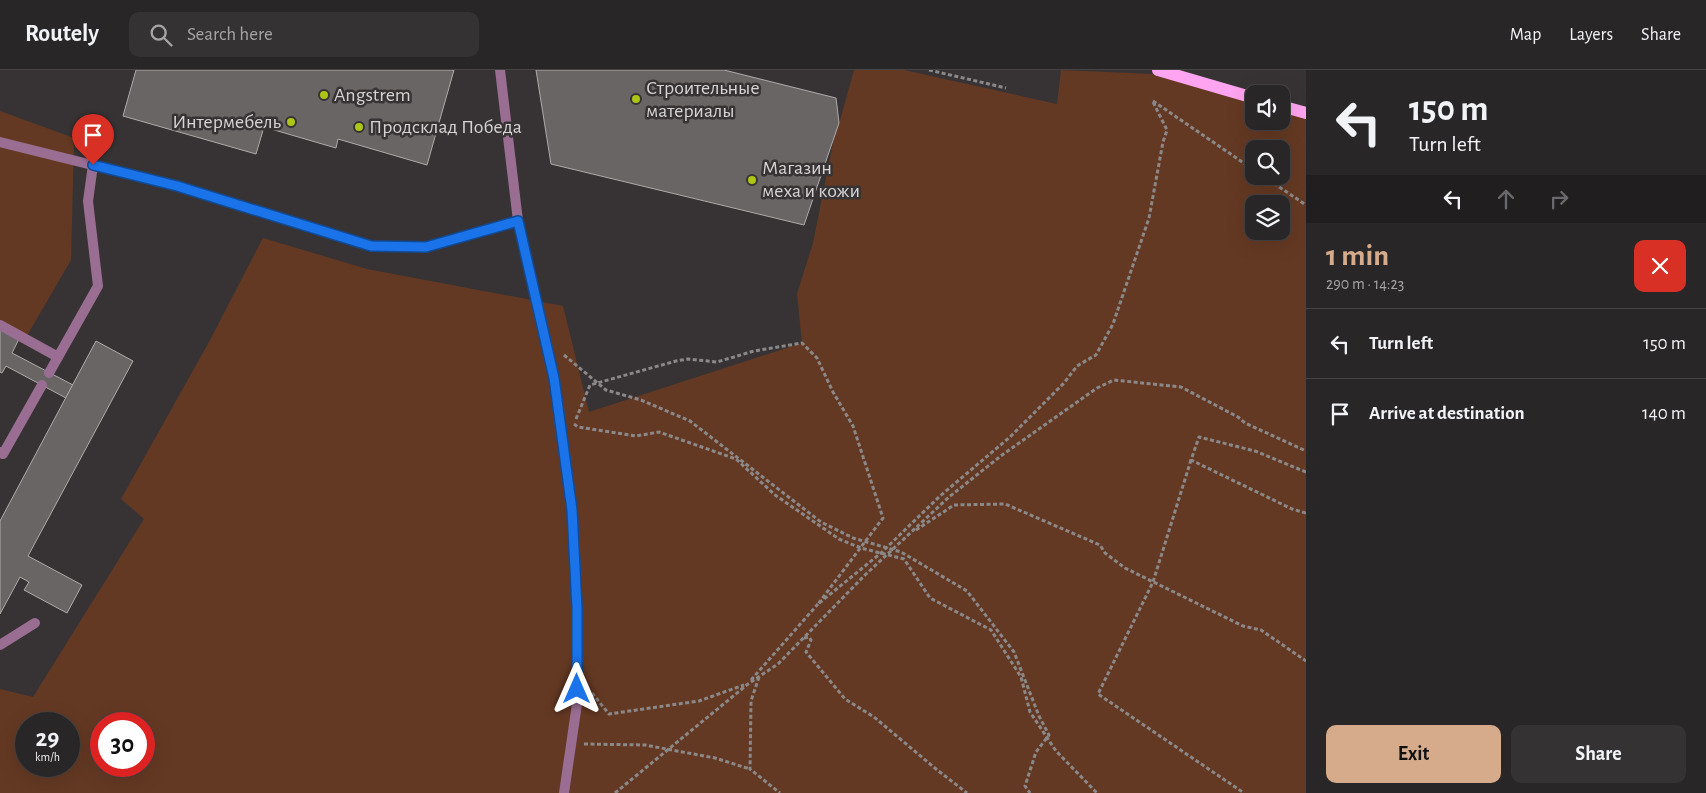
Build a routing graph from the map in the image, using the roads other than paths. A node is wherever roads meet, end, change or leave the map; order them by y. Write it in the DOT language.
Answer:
graph roads {
  1 [pos="500,70"];
  2 [pos="1158,70"];
  3 [pos="1245,95"];
  4 [pos="1290,109"];
  5 [pos="1306,113"];
  6 [pos="0,142"];
  7 [pos="93,165"];
  8 [pos="518,221"];
  9 [pos="0,325"];
  10 [pos="58,357"];
  11 [pos="49,373"];
  12 [pos="42,385"];
  13 [pos="1,454"];
  14 [pos="35,624"];
  15 [pos="0,645"];
  16 [pos="564,793"];
  1 -- 8 [label="street"];
  2 -- 3 [label="main road"];
  4 -- 5 [label="main road"];
  6 -- 7 [label="street"];
  7 -- 8 [label="street"];
  7 -- 10 [label="street"];
  8 -- 16 [label="street"];
  9 -- 10 [label="street"];
  10 -- 11 [label="street"];
  12 -- 13 [label="street"];
  14 -- 15 [label="street"];
}
